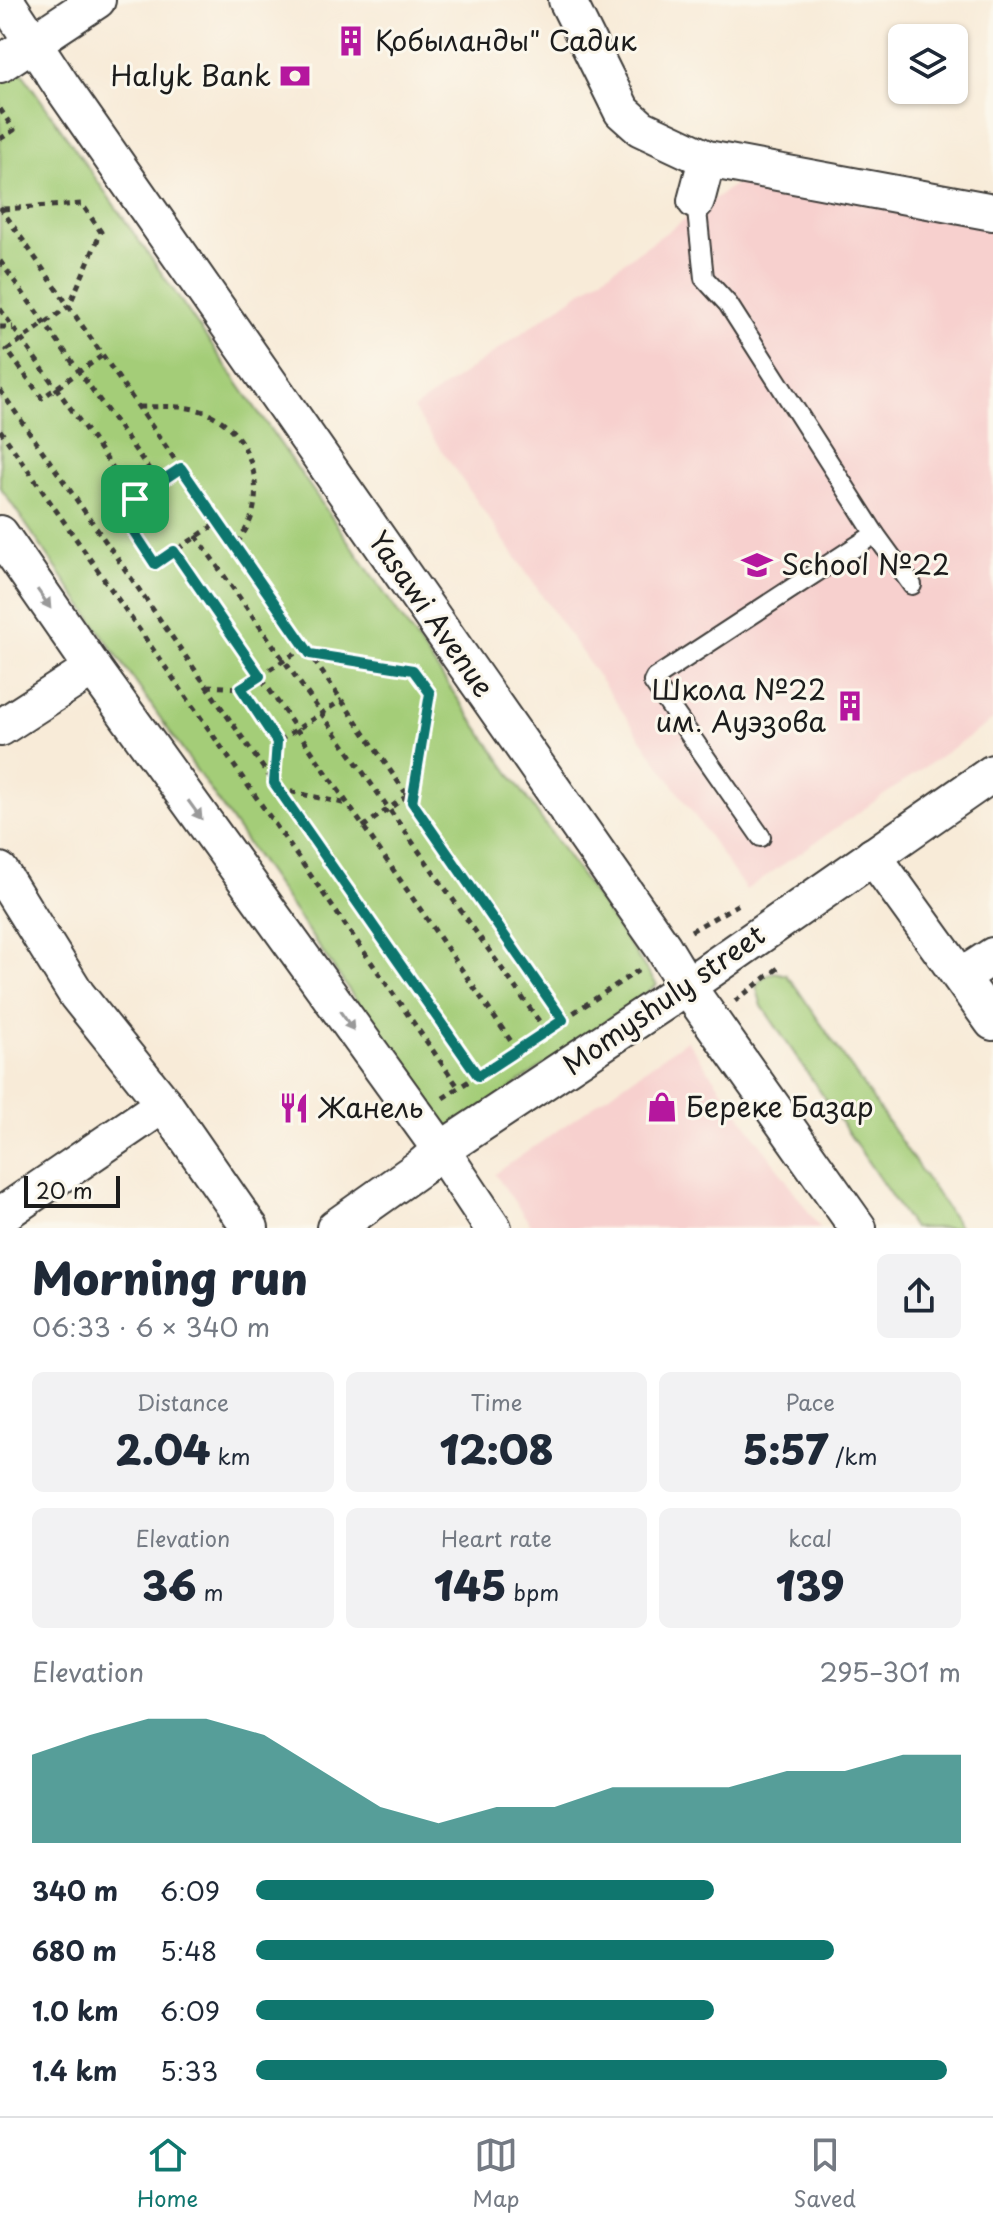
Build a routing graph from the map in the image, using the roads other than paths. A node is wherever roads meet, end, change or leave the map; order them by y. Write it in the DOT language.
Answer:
graph roads {
  1 [pos="5,0"];
  2 [pos="97,0"];
  3 [pos="571,2"];
  4 [pos="32,42"];
  5 [pos="0,64"];
  6 [pos="707,159"];
  7 [pos="696,201"];
  8 [pos="993,212"];
  9 [pos="0,534"];
  10 [pos="875,534"];
  11 [pos="912,585"];
  12 [pos="93,668"];
  13 [pos="0,728"];
  14 [pos="993,773"];
  15 [pos="761,837"];
  16 [pos="873,856"];
  17 [pos="0,871"];
  18 [pos="993,956"];
  19 [pos="961,977"];
  20 [pos="686,985"];
  21 [pos="993,1022"];
  22 [pos="164,1104"];
  23 [pos="441,1150"];
  24 [pos="0,1216"];
  25 [pos="250,1228"];
  26 [pos="335,1228"];
  27 [pos="493,1228"];
  28 [pos="858,1228"];
  1 -- 4 [label="street, Yasawi Avenue"];
  2 -- 4 [label="street"];
  3 -- 6 [label="street"];
  4 -- 5 [label="street"];
  4 -- 20 [label="street, Yasawi Avenue"];
  6 -- 7 [label="street"];
  6 -- 8 [label="street"];
  7 -- 10 [label="lane"];
  9 -- 12 [label="street, one-way"];
  10 -- 11 [label="lane"];
  10 -- 15 [label="lane"];
  12 -- 13 [label="street"];
  12 -- 23 [label="street, one-way"];
  14 -- 16 [label="street, Momyshuly street"];
  16 -- 19 [label="street"];
  16 -- 20 [label="street, Momyshuly street"];
  17 -- 22 [label="street"];
  18 -- 19 [label="street"];
  19 -- 21 [label="street"];
  20 -- 23 [label="street, Momyshuly street"];
  20 -- 28 [label="street, Yasawi Avenue"];
  22 -- 24 [label="street"];
  22 -- 25 [label="street"];
  23 -- 26 [label="street, Momyshuly street"];
  23 -- 27 [label="street"];
}
